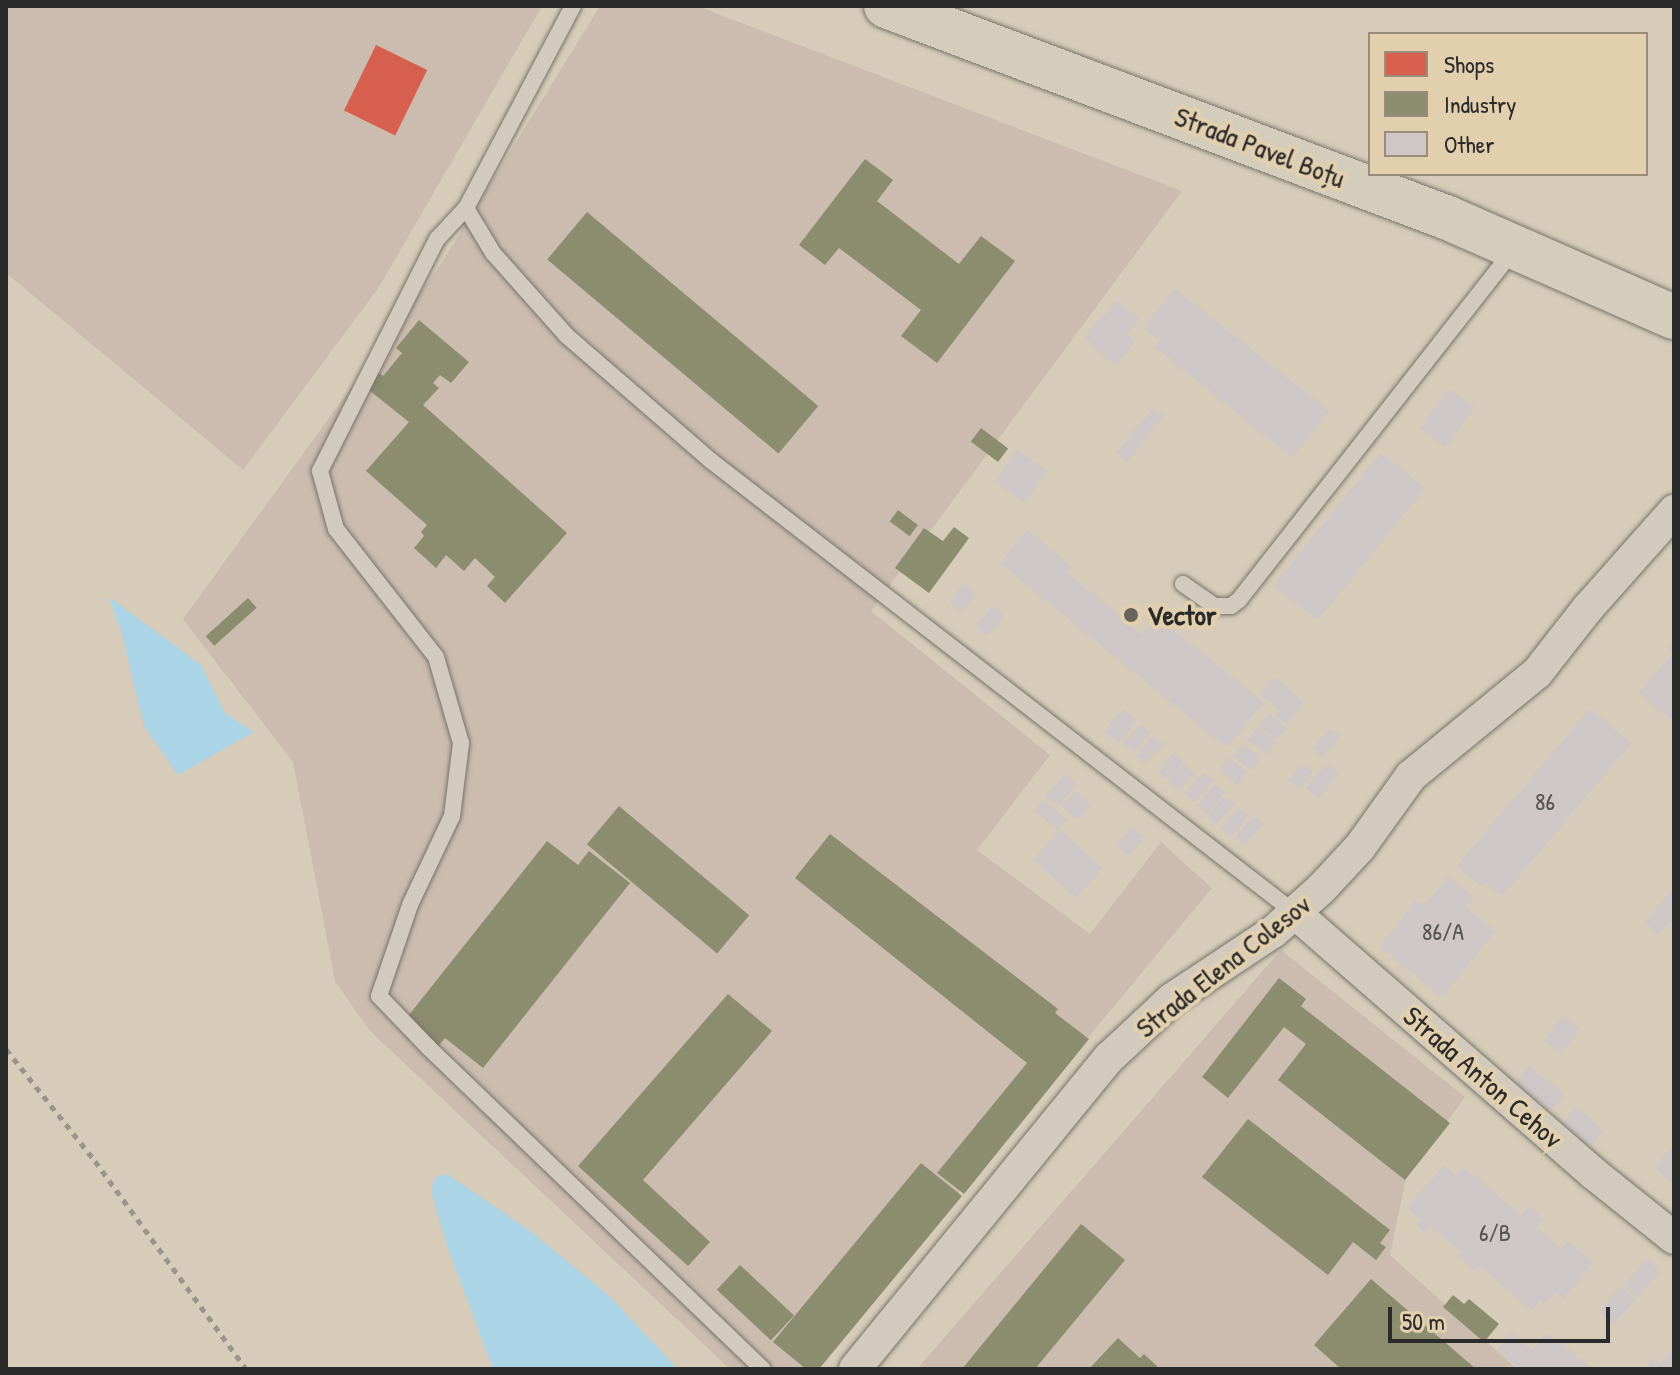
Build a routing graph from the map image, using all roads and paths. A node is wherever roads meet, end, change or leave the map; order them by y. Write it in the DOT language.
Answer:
graph roads {
  1 [pos="573,6"];
  2 [pos="886,6"];
  3 [pos="466,208"];
  4 [pos="1516,247"];
  5 [pos="1674,317"];
  6 [pos="1674,511"];
  7 [pos="1183,584"];
  8 [pos="1295,913"];
  9 [pos="6,1049"];
  10 [pos="1674,1238"];
  11 [pos="246,1369"];
  12 [pos="763,1369"];
  13 [pos="855,1369"];
  1 -- 3 [label="lane"];
  2 -- 4 [label="main road, Strada Pavel Boțu"];
  3 -- 8 [label="lane"];
  3 -- 12 [label="lane"];
  4 -- 5 [label="main road, Strada Pavel Boțu"];
  4 -- 7 [label="lane"];
  6 -- 8 [label="street, Strada Elena Colesov"];
  8 -- 10 [label="street, Strada Anton Cehov"];
  8 -- 13 [label="street, Strada Elena Colesov"];
  9 -- 11 [label="path"];
}
